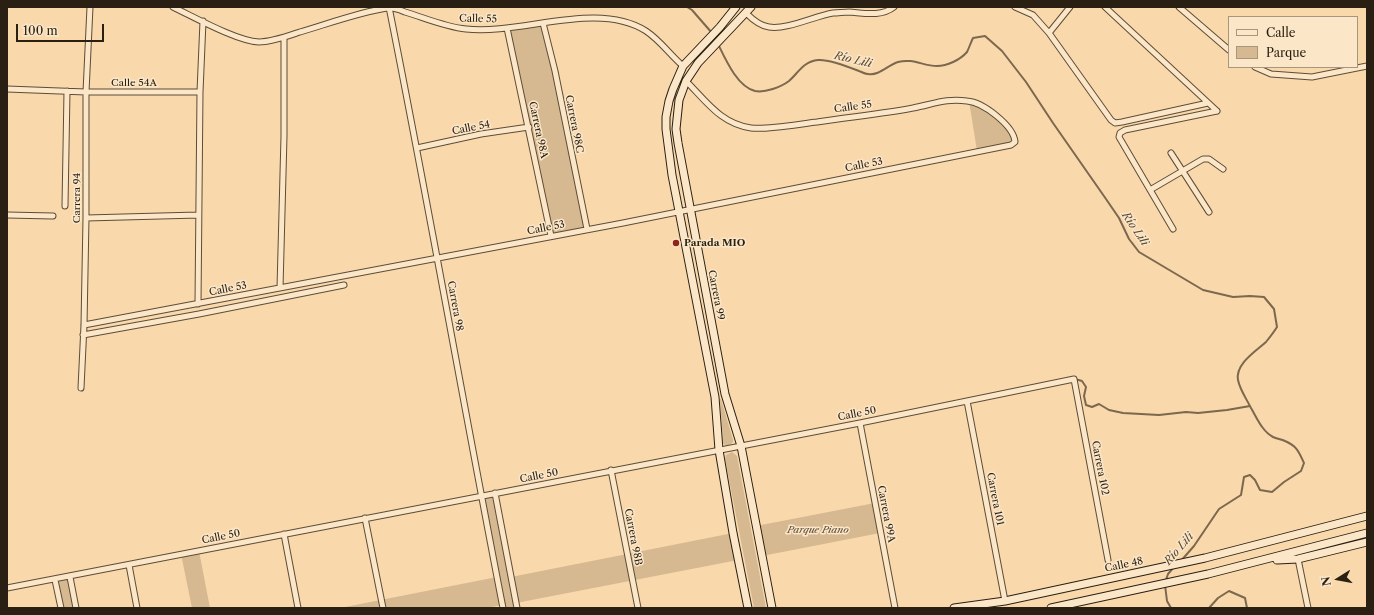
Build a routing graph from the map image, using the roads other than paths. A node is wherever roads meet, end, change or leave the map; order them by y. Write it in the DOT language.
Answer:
graph roads {
  1 [pos="90,7"];
  2 [pos="173,7"];
  3 [pos="389,7"];
  4 [pos="736,7"];
  5 [pos="751,7"];
  6 [pos="894,7"];
  7 [pos="1015,7"];
  8 [pos="1070,7"];
  9 [pos="1105,7"];
  10 [pos="1180,7"];
  11 [pos="746,13"];
  12 [pos="203,21"];
  13 [pos="543,23"];
  14 [pos="507,28"];
  15 [pos="1049,32"];
  16 [pos="284,38"];
  17 [pos="1228,49"];
  18 [pos="683,66"];
  19 [pos="1257,68"];
  20 [pos="1357,68"];
  21 [pos="686,81"];
  22 [pos="7,89"];
  23 [pos="67,91"];
  24 [pos="86,92"];
  25 [pos="200,92"];
  26 [pos="1208,103"];
  27 [pos="529,127"];
  28 [pos="1011,145"];
  29 [pos="417,148"];
  30 [pos="1171,153"];
  31 [pos="1223,169"];
  32 [pos="1182,171"];
  33 [pos="1150,190"];
  34 [pos="65,206"];
  35 [pos="689,209"];
  36 [pos="680,211"];
  37 [pos="1209,212"];
  38 [pos="7,215"];
  39 [pos="198,215"];
  40 [pos="53,216"];
  41 [pos="86,218"];
  42 [pos="1174,229"];
  43 [pos="587,230"];
  44 [pos="551,236"];
  45 [pos="437,258"];
  46 [pos="344,285"];
  47 [pos="280,288"];
  48 [pos="198,304"];
  49 [pos="84,325"];
  50 [pos="83,335"];
  51 [pos="1074,379"];
  52 [pos="82,388"];
  53 [pos="967,401"];
  54 [pos="860,422"];
  55 [pos="741,446"];
  56 [pos="719,450"];
  57 [pos="611,470"];
  58 [pos="495,493"];
  59 [pos="481,496"];
  60 [pos="1367,516"];
  61 [pos="365,518"];
  62 [pos="1367,533"];
  63 [pos="284,534"];
  64 [pos="1367,542"];
  65 [pos="1298,558"];
  66 [pos="1108,560"];
  67 [pos="1256,562"];
  68 [pos="129,565"];
  69 [pos="70,577"];
  70 [pos="55,580"];
  71 [pos="7,588"];
  72 [pos="1005,601"];
  73 [pos="61,608"];
  74 [pos="76,608"];
  75 [pos="137,608"];
  76 [pos="298,608"];
  77 [pos="382,608"];
  78 [pos="503,608"];
  79 [pos="517,608"];
  80 [pos="638,608"];
  81 [pos="748,608"];
  82 [pos="772,608"];
  83 [pos="895,608"];
  84 [pos="954,608"];
  85 [pos="1051,608"];
  86 [pos="1308,608"];
  1 -- 24 [label="street, Carrera 94"];
  2 -- 12 [label="street"];
  3 -- 14 [label="street, Calle 55"];
  3 -- 16 [label="street"];
  3 -- 29 [label="street, Carrera 98"];
  4 -- 18 [label="street, Carrera 99"];
  5 -- 11 [label="street, Carrera 99"];
  6 -- 11 [label="street"];
  7 -- 15 [label="street"];
  8 -- 15 [label="street"];
  9 -- 26 [label="street"];
  10 -- 17 [label="street"];
  11 -- 21 [label="street, Carrera 99"];
  12 -- 16 [label="street"];
  12 -- 25 [label="street"];
  13 -- 14 [label="street, Calle 55"];
  13 -- 18 [label="street, Calle 55"];
  13 -- 43 [label="street, Carrera 98C"];
  14 -- 27 [label="street, Carrera 98A"];
  15 -- 26 [label="street"];
  16 -- 47 [label="street"];
  18 -- 36 [label="street, Carrera 99"];
  19 -- 20 [label="street"];
  21 -- 28 [label="street, Calle 55"];
  21 -- 35 [label="street, Carrera 99"];
  22 -- 23 [label="street, Calle 54A"];
  23 -- 24 [label="street, Calle 54A"];
  23 -- 34 [label="street"];
  24 -- 25 [label="street, Calle 54A"];
  24 -- 41 [label="street, Carrera 94"];
  25 -- 39 [label="street"];
  26 -- 33 [label="street"];
  27 -- 29 [label="street, Calle 54"];
  27 -- 44 [label="street, Carrera 98A"];
  28 -- 35 [label="street, Calle 53"];
  29 -- 45 [label="street, Carrera 98"];
  30 -- 32 [label="street"];
  31 -- 32 [label="street"];
  32 -- 33 [label="street"];
  32 -- 37 [label="street"];
  33 -- 42 [label="street"];
  35 -- 36 [label="street, Calle 53"];
  35 -- 55 [label="street, Carrera 99"];
  36 -- 43 [label="street, Calle 53"];
  36 -- 56 [label="street, Carrera 99"];
  38 -- 40 [label="street"];
  39 -- 41 [label="street"];
  39 -- 48 [label="street"];
  41 -- 49 [label="street, Carrera 94"];
  43 -- 44 [label="street, Calle 53"];
  44 -- 45 [label="street, Calle 53"];
  45 -- 47 [label="street, Calle 53"];
  45 -- 59 [label="street, Carrera 98"];
  46 -- 50 [label="street, Calle 53"];
  47 -- 48 [label="street, Calle 53"];
  48 -- 49 [label="street, Calle 53"];
  49 -- 50 [label="street, Carrera 94"];
  50 -- 52 [label="street, Carrera 94"];
  51 -- 53 [label="street, Calle 50"];
  51 -- 66 [label="street, Carrera 102"];
  53 -- 54 [label="street, Calle 50"];
  53 -- 72 [label="street, Carrera 101"];
  54 -- 55 [label="street, Calle 50"];
  54 -- 83 [label="street, Carrera 99A"];
  55 -- 56 [label="street, Calle 50"];
  55 -- 82 [label="street, Carrera 99"];
  56 -- 57 [label="street, Calle 50"];
  56 -- 81 [label="street, Carrera 99"];
  57 -- 58 [label="street, Calle 50"];
  57 -- 80 [label="street, Carrera 98B"];
  58 -- 59 [label="street, Calle 50"];
  58 -- 79 [label="street"];
  59 -- 61 [label="street, Calle 50"];
  59 -- 78 [label="street, Carrera 98"];
  60 -- 72 [label="street, Calle 48"];
  61 -- 63 [label="street, Calle 50"];
  61 -- 77 [label="street"];
  62 -- 67 [label="street"];
  63 -- 68 [label="street, Calle 50"];
  63 -- 76 [label="street"];
  64 -- 65 [label="street"];
  65 -- 67 [label="street"];
  65 -- 86 [label="street"];
  67 -- 85 [label="street"];
  68 -- 69 [label="street, Calle 50"];
  68 -- 75 [label="street"];
  69 -- 70 [label="street, Calle 50"];
  69 -- 74 [label="street"];
  70 -- 71 [label="street, Calle 50"];
  70 -- 73 [label="street"];
  72 -- 84 [label="street, Calle 48"];
}
